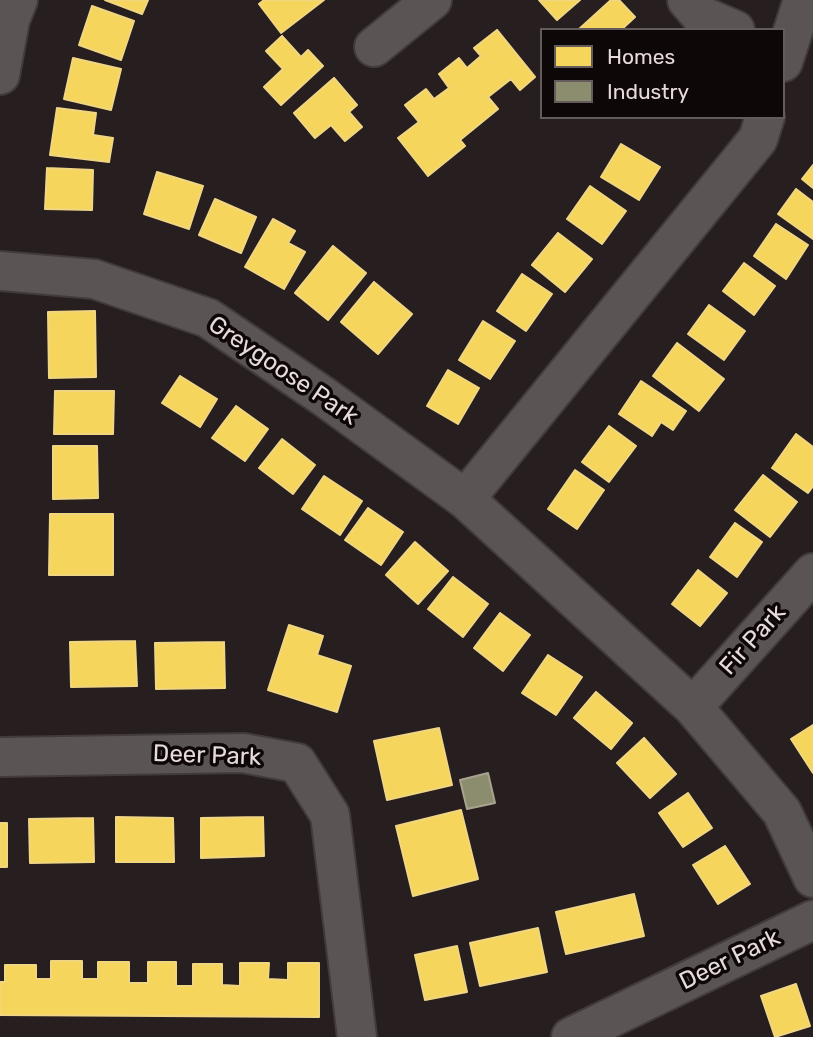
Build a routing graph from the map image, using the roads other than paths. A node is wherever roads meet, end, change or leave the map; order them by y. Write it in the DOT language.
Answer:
graph roads {
  1 [pos="18,0"];
  2 [pos="432,0"];
  3 [pos="687,0"];
  4 [pos="803,0"];
  5 [pos="730,28"];
  6 [pos="374,47"];
  7 [pos="785,52"];
  8 [pos="0,75"];
  9 [pos="764,119"];
  10 [pos="0,271"];
  11 [pos="465,499"];
  12 [pos="813,573"];
  13 [pos="693,707"];
  14 [pos="0,757"];
  15 [pos="813,878"];
  16 [pos="813,920"];
  17 [pos="357,1037"];
  18 [pos="571,1037"];
  1 -- 8 [label="street"];
  2 -- 6 [label="street"];
  3 -- 5 [label="street"];
  4 -- 7 [label="street"];
  9 -- 11 [label="street"];
  10 -- 11 [label="street, Greygoose Park"];
  11 -- 13 [label="street, Greygoose Park"];
  12 -- 13 [label="street, Fir Park"];
  13 -- 15 [label="street, Greygoose Park"];
  14 -- 17 [label="street, Deer Park"];
  16 -- 18 [label="street, Deer Park"];
}
